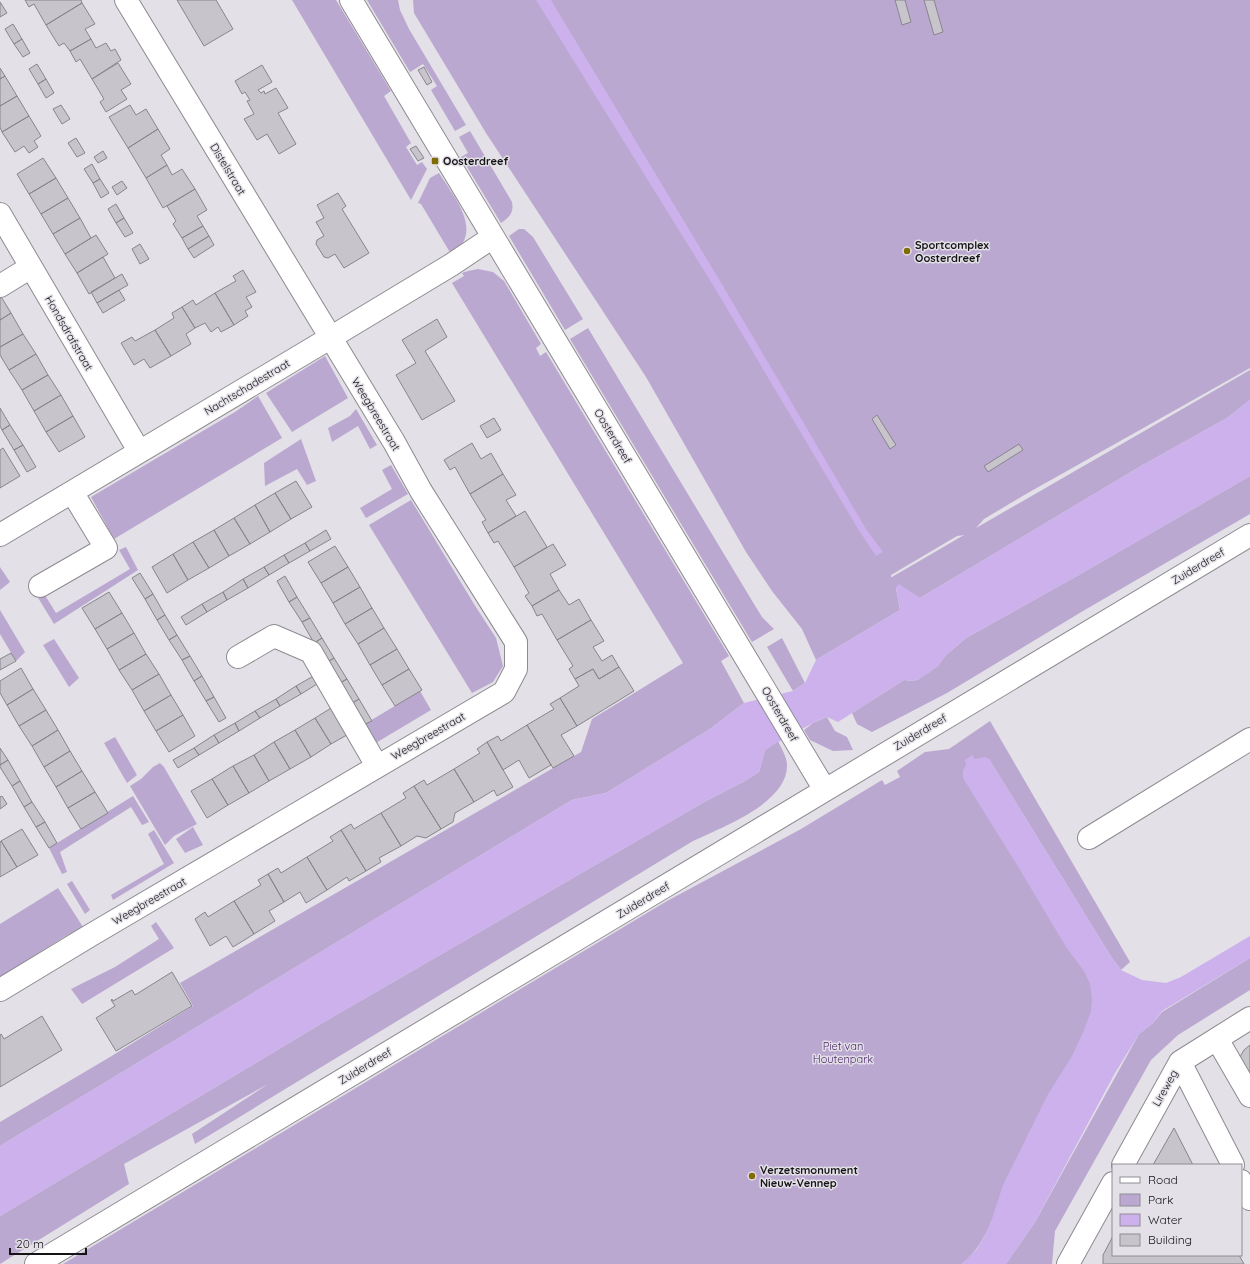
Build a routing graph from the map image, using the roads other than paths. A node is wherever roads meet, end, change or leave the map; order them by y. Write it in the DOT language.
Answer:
graph roads {
  1 [pos="126,0"];
  2 [pos="351,0"];
  3 [pos="0,214"];
  4 [pos="493,237"];
  5 [pos="31,267"];
  6 [pos="0,286"];
  7 [pos="330,338"];
  8 [pos="139,451"];
  9 [pos="72,492"];
  10 [pos="0,535"];
  11 [pos="1250,535"];
  12 [pos="40,586"];
  13 [pos="238,658"];
  14 [pos="1250,739"];
  15 [pos="377,766"];
  16 [pos="825,790"];
  17 [pos="1089,838"];
  18 [pos="0,990"];
  19 [pos="1250,1018"];
  20 [pos="1216,1039"];
  21 [pos="1180,1062"];
  22 [pos="1250,1096"];
  23 [pos="1124,1164"];
  24 [pos="1232,1164"];
  25 [pos="1242,1183"];
  26 [pos="1112,1185"];
  27 [pos="1250,1199"];
  28 [pos="36,1264"];
  29 [pos="1068,1264"];
  1 -- 7 [label="street, Distelstraat"];
  2 -- 4 [label="street, Oosterdreef"];
  3 -- 5 [label="street, Hondsdrafstraat"];
  4 -- 7 [label="street, Nachtschadestraat"];
  4 -- 16 [label="street, Oosterdreef"];
  5 -- 6 [label="street"];
  5 -- 8 [label="street, Hondsdrafstraat"];
  7 -- 8 [label="street, Nachtschadestraat"];
  7 -- 15 [label="street, Weegbreestraat"];
  8 -- 9 [label="street, Nachtschadestraat"];
  9 -- 10 [label="street, Nachtschadestraat"];
  9 -- 12 [label="street"];
  11 -- 16 [label="street, Zuiderdreef"];
  13 -- 15 [label="street"];
  14 -- 17 [label="street"];
  15 -- 18 [label="street, Weegbreestraat"];
  16 -- 28 [label="street, Zuiderdreef"];
  19 -- 20 [label="street, Lireweg"];
  20 -- 21 [label="street, Lireweg"];
  20 -- 22 [label="street"];
  21 -- 23 [label="street, Lireweg"];
  21 -- 24 [label="street"];
  25 -- 27 [label="street"];
  26 -- 29 [label="street"];
}
